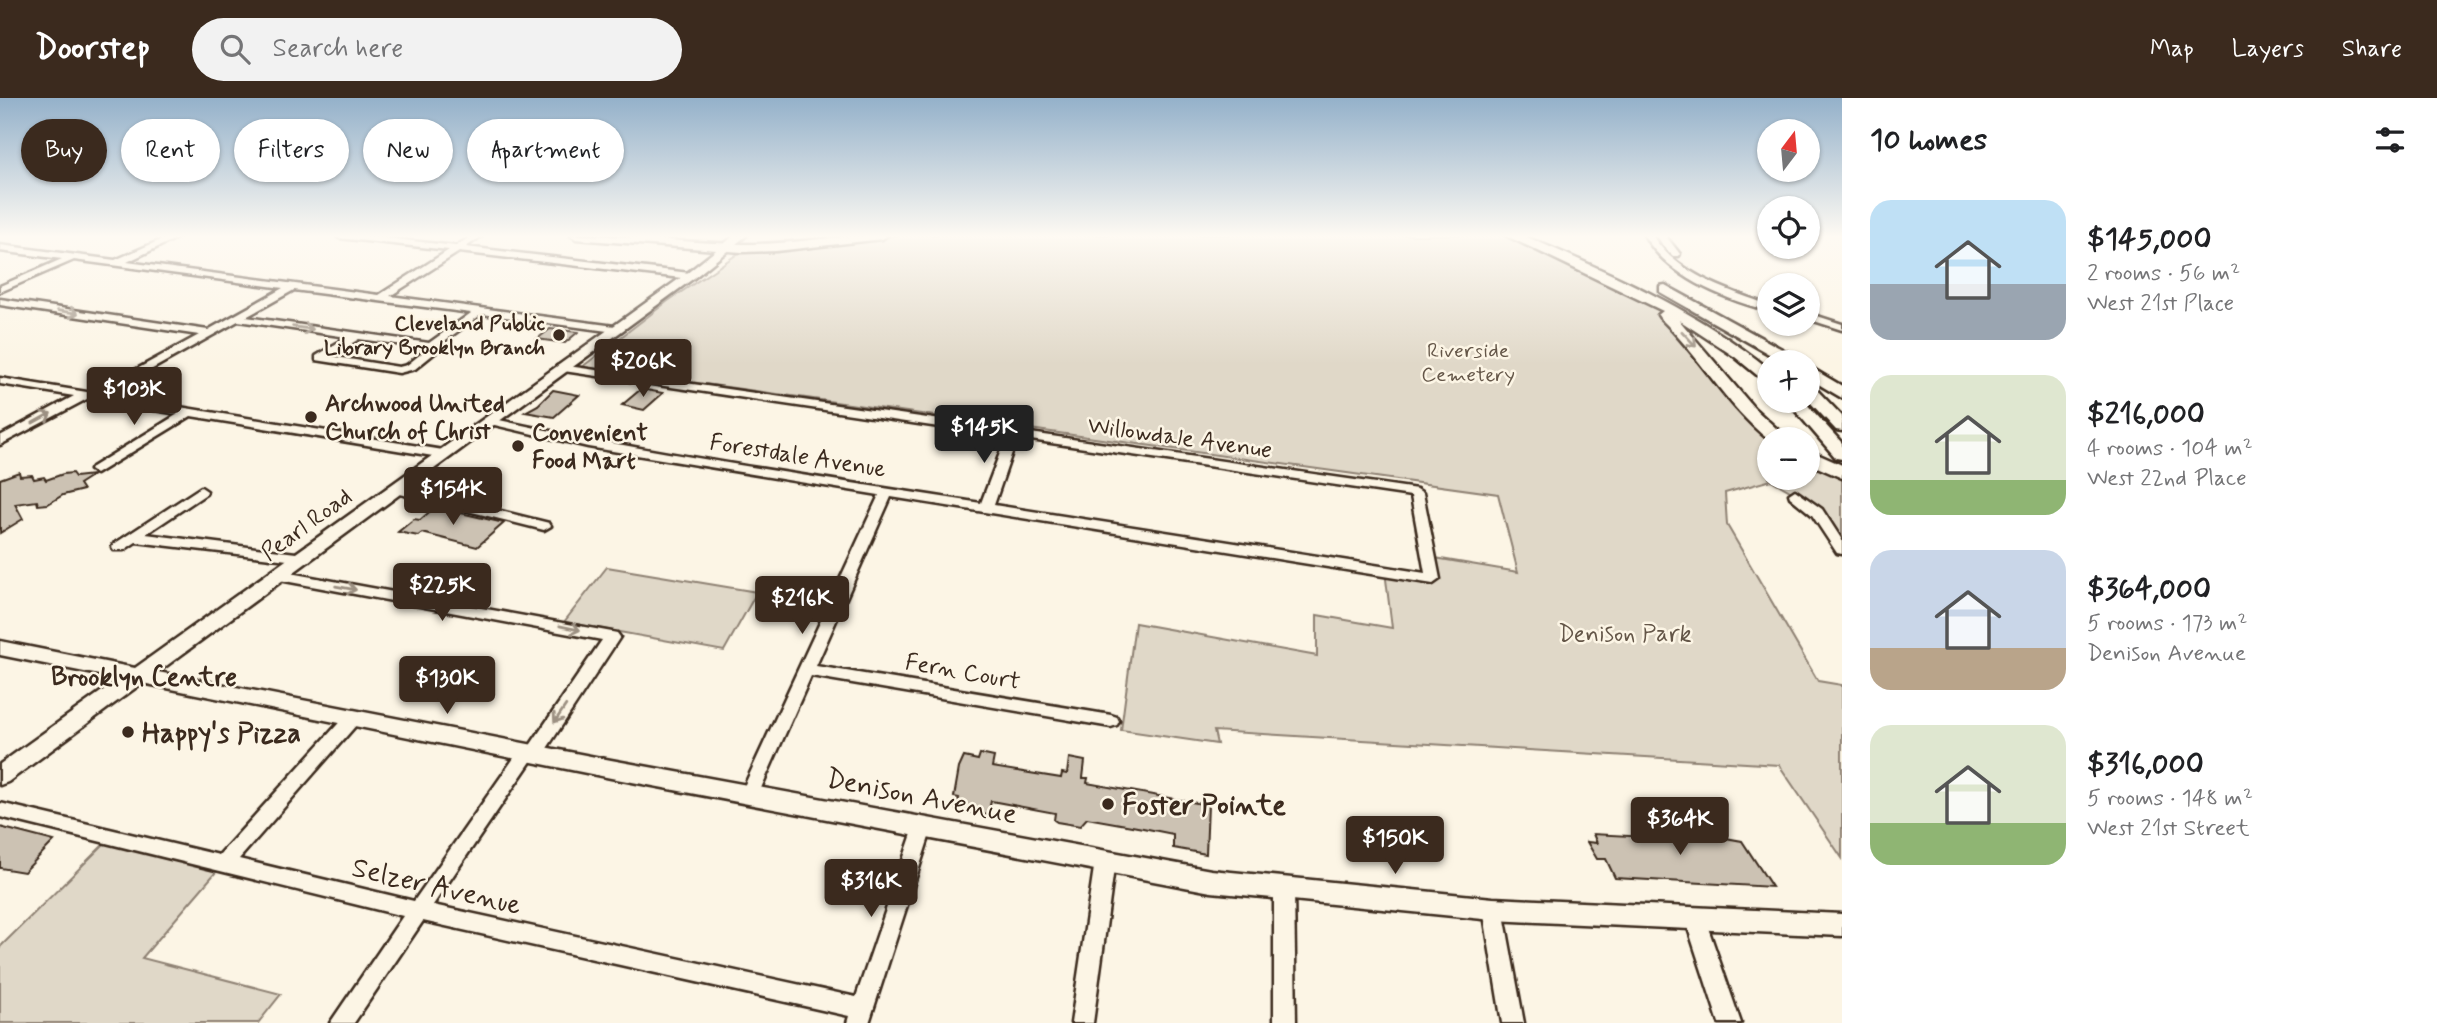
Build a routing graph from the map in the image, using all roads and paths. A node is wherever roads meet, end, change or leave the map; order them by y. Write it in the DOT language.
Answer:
graph roads {
  1 [pos="26,278"];
  2 [pos="231,278"];
  3 [pos="412,278"];
  4 [pos="687,278"];
  5 [pos="1609,278"];
  6 [pos="1629,278"];
  7 [pos="1639,278"];
  8 [pos="1700,278"];
  9 [pos="1711,278"];
  10 [pos="1618,282"];
  11 [pos="294,286"];
  12 [pos="0,289"];
  13 [pos="382,298"];
  14 [pos="1757,300"];
  15 [pos="0,302"];
  16 [pos="1757,302"];
  17 [pos="480,311"];
  18 [pos="235,318"];
  19 [pos="1820,320"];
  20 [pos="1842,327"];
  21 [pos="615,329"];
  22 [pos="208,333"];
  23 [pos="356,336"];
  24 [pos="431,346"];
  25 [pos="1773,350"];
  26 [pos="1757,352"];
  27 [pos="562,368"];
  28 [pos="1757,368"];
  29 [pos="1820,379"];
  30 [pos="0,381"];
  31 [pos="1842,393"];
  32 [pos="90,396"];
  33 [pos="1820,403"];
  34 [pos="189,412"];
  35 [pos="1806,413"];
  36 [pos="490,421"];
  37 [pos="1838,421"];
  38 [pos="1764,427"];
  39 [pos="1013,433"];
  40 [pos="0,441"];
  41 [pos="445,454"];
  42 [pos="1842,454"];
  43 [pos="1820,462"];
  44 [pos="96,470"];
  45 [pos="1842,472"];
  46 [pos="397,489"];
  47 [pos="201,491"];
  48 [pos="887,492"];
  49 [pos="1795,495"];
  50 [pos="986,508"];
  51 [pos="544,526"];
  52 [pos="133,537"];
  53 [pos="119,547"];
  54 [pos="1842,550"];
  55 [pos="304,558"];
  56 [pos="279,576"];
  57 [pos="1433,579"];
  58 [pos="0,648"];
  59 [pos="806,670"];
  60 [pos="138,676"];
  61 [pos="352,719"];
  62 [pos="1111,721"];
  63 [pos="530,753"];
  64 [pos="0,776"];
  65 [pos="749,795"];
  66 [pos="0,810"];
  67 [pos="923,828"];
  68 [pos="1105,861"];
  69 [pos="222,864"];
  70 [pos="1284,889"];
  71 [pos="1493,909"];
  72 [pos="419,911"];
  73 [pos="1695,919"];
  74 [pos="1842,925"];
  75 [pos="860,1016"];
  76 [pos="341,1023"];
  77 [pos="1082,1023"];
  78 [pos="1285,1023"];
  79 [pos="1513,1023"];
  80 [pos="1730,1023"];
  1 -- 12 [label="street"];
  2 -- 11 [label="street"];
  3 -- 13 [label="street"];
  4 -- 21 [label="main road, Pearl Road"];
  5 -- 10 [label="highway"];
  6 -- 26 [label="highway"];
  7 -- 25 [label="highway"];
  8 -- 16 [label="street"];
  9 -- 14 [label="street"];
  10 -- 28 [label="highway"];
  10 -- 38 [label="highway, one-way"];
  11 -- 13 [label="street"];
  11 -- 18 [label="street"];
  13 -- 17 [label="street"];
  15 -- 22 [label="street, one-way"];
  17 -- 21 [label="street"];
  17 -- 24 [label="street"];
  18 -- 22 [label="street"];
  18 -- 23 [label="street, one-way"];
  19 -- 20 [label="street"];
  21 -- 27 [label="main road, Pearl Road"];
  22 -- 32 [label="street"];
  23 -- 24 [label="street"];
  23 -- 24 [label="street"];
  27 -- 36 [label="main road, Pearl Road"];
  27 -- 39 [label="street, Willowdale Avenue"];
  29 -- 31 [label="highway"];
  30 -- 32 [label="street"];
  32 -- 34 [label="street"];
  40 -- 32 [label="street, one-way"];
  33 -- 37 [label="highway"];
  34 -- 41 [label="street"];
  34 -- 44 [label="street"];
  35 -- 42 [label="highway"];
  36 -- 41 [label="main road, Pearl Road"];
  36 -- 48 [label="street, Forestdale Avenue"];
  39 -- 50 [label="street"];
  39 -- 57 [label="street, Willowdale Avenue"];
  41 -- 46 [label="main road, Pearl Road"];
  43 -- 45 [label="highway"];
  46 -- 51 [label="street"];
  46 -- 55 [label="main road, Pearl Road"];
  47 -- 52 [label="street"];
  48 -- 50 [label="street, Forestdale Avenue"];
  48 -- 59 [label="street"];
  49 -- 54 [label="street"];
  50 -- 57 [label="street, Forestdale Avenue"];
  52 -- 53 [label="street"];
  52 -- 55 [label="street"];
  55 -- 56 [label="main road, Pearl Road"];
  56 -- 60 [label="main road, Pearl Road"];
  56 -- 63 [label="street, one-way"];
  58 -- 60 [label="main road, Denison Avenue"];
  59 -- 62 [label="street, Fern Court"];
  59 -- 65 [label="street"];
  60 -- 61 [label="main road, Denison Avenue"];
  60 -- 64 [label="main road, Pearl Road"];
  61 -- 63 [label="main road, Denison Avenue"];
  61 -- 69 [label="street"];
  63 -- 65 [label="main road, Denison Avenue"];
  63 -- 72 [label="street"];
  65 -- 67 [label="main road, Denison Avenue"];
  66 -- 69 [label="street, Selzer Avenue"];
  67 -- 68 [label="main road, Denison Avenue"];
  67 -- 75 [label="street"];
  68 -- 70 [label="main road, Denison Avenue"];
  68 -- 77 [label="street"];
  69 -- 72 [label="street, Selzer Avenue"];
  70 -- 71 [label="main road, Denison Avenue"];
  70 -- 78 [label="street"];
  71 -- 73 [label="main road, Denison Avenue"];
  71 -- 79 [label="street"];
  72 -- 75 [label="street, Selzer Avenue"];
  72 -- 76 [label="street"];
  73 -- 74 [label="main road, Denison Avenue"];
  73 -- 80 [label="street"];
}
